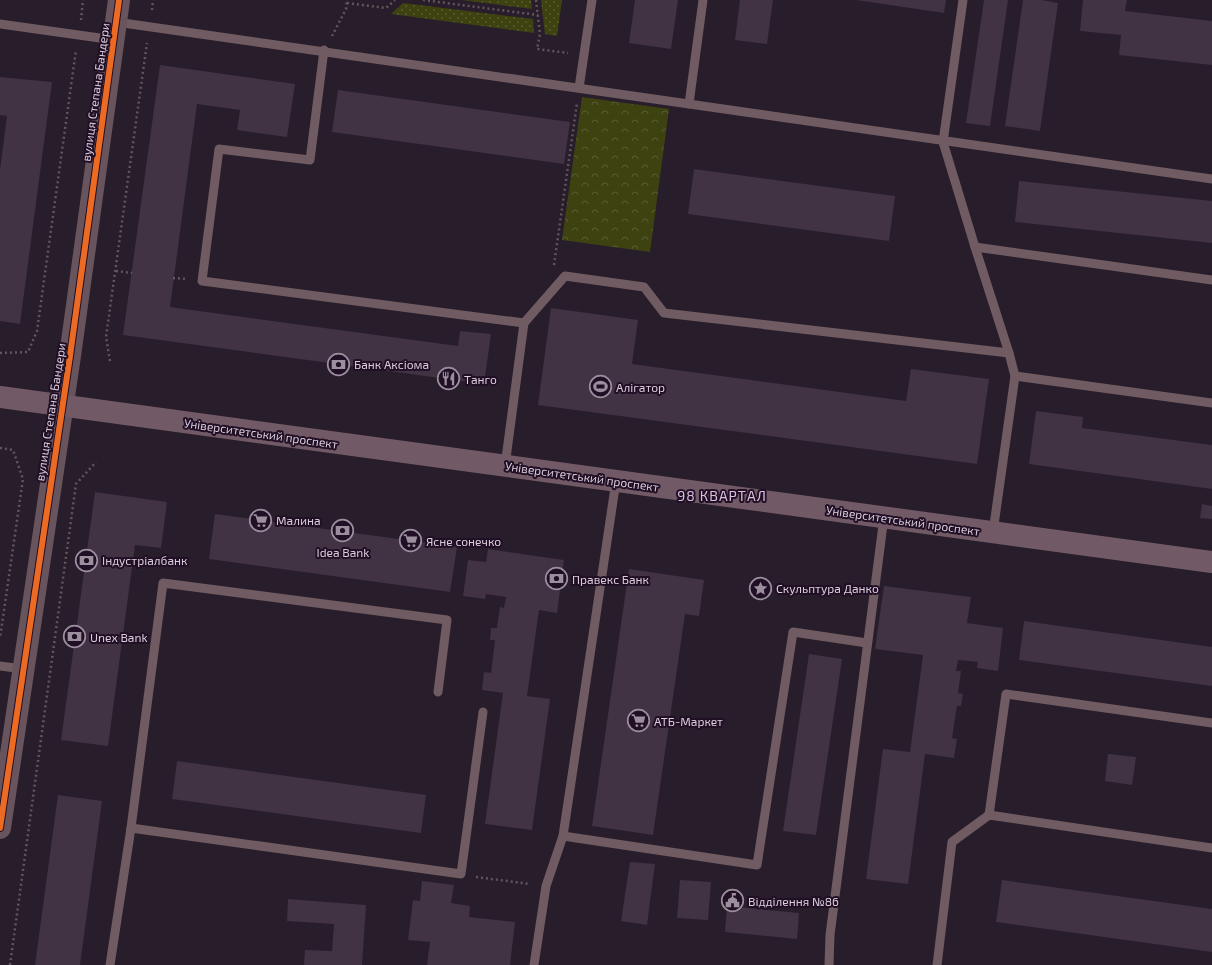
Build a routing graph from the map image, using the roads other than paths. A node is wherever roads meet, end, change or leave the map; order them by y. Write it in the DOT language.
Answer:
graph roads {
  1 [pos="119,0"];
  2 [pos="592,0"];
  3 [pos="703,0"];
  4 [pos="963,0"];
  5 [pos="0,24"];
  6 [pos="115,31"];
  7 [pos="324,50"];
  8 [pos="579,88"];
  9 [pos="689,104"];
  10 [pos="943,142"];
  11 [pos="1212,179"];
  12 [pos="975,247"];
  13 [pos="1212,280"];
  14 [pos="524,323"];
  15 [pos="1010,354"];
  16 [pos="1015,376"];
  17 [pos="0,397"];
  18 [pos="1212,403"];
  19 [pos="62,406"];
  20 [pos="505,466"];
  21 [pos="616,481"];
  22 [pos="884,517"];
  23 [pos="993,532"];
  24 [pos="1212,562"];
  25 [pos="867,643"];
  26 [pos="0,666"];
  27 [pos="23,669"];
  28 [pos="438,692"];
  29 [pos="483,712"];
  30 [pos="1212,723"];
  31 [pos="989,815"];
  32 [pos="0,828"];
  33 [pos="131,828"];
  34 [pos="563,836"];
  35 [pos="1212,848"];
  36 [pos="110,965"];
  37 [pos="534,965"];
  38 [pos="829,965"];
  39 [pos="937,965"];
  1 -- 6 [label="street, вулиця Степана Бандери"];
  2 -- 8 [label="lane"];
  3 -- 9 [label="lane"];
  4 -- 10 [label="lane"];
  5 -- 6 [label="lane"];
  6 -- 7 [label="lane"];
  6 -- 19 [label="street, вулиця Степана Бандери"];
  7 -- 8 [label="lane"];
  7 -- 14 [label="lane"];
  8 -- 9 [label="lane"];
  9 -- 10 [label="lane"];
  10 -- 11 [label="lane"];
  10 -- 12 [label="lane"];
  12 -- 13 [label="lane"];
  12 -- 15 [label="lane"];
  14 -- 15 [label="lane"];
  14 -- 20 [label="lane"];
  15 -- 16 [label="lane"];
  16 -- 18 [label="lane"];
  16 -- 23 [label="lane"];
  17 -- 19 [label="main road, Університетський проспект"];
  19 -- 20 [label="main road, Університетський проспект"];
  19 -- 27 [label="street, вулиця Степана Бандери"];
  20 -- 21 [label="main road, Університетський проспект"];
  21 -- 22 [label="main road, Університетський проспект"];
  21 -- 34 [label="lane"];
  22 -- 23 [label="main road, Університетський проспект"];
  22 -- 25 [label="lane"];
  23 -- 24 [label="main road, Університетський проспект"];
  25 -- 34 [label="lane"];
  25 -- 38 [label="lane"];
  26 -- 27 [label="lane"];
  27 -- 32 [label="street, вулиця Степана Бандери"];
  28 -- 33 [label="lane"];
  29 -- 33 [label="lane"];
  30 -- 31 [label="lane"];
  31 -- 35 [label="lane"];
  31 -- 39 [label="lane"];
  33 -- 36 [label="lane"];
  34 -- 37 [label="lane"];
}
